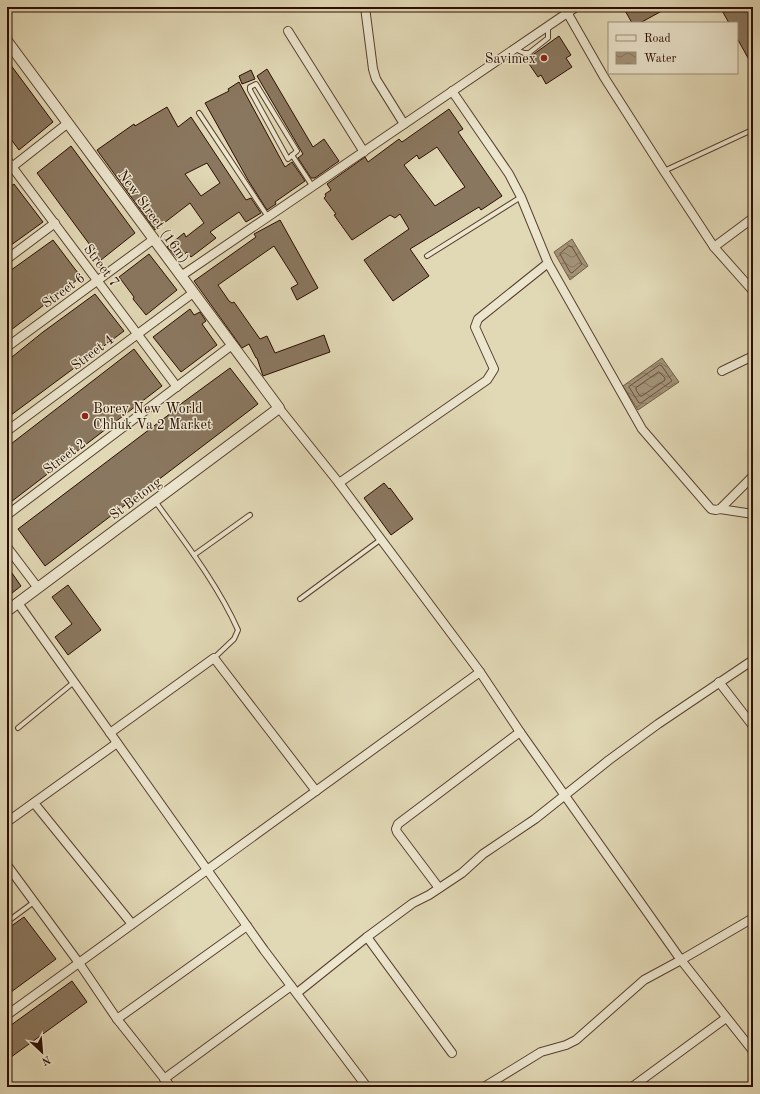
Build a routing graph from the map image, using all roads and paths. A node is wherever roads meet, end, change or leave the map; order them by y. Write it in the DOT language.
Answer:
graph roads {
  1 [pos="365,7"];
  2 [pos="576,7"];
  3 [pos="566,10"];
  4 [pos="288,31"];
  5 [pos="7,41"];
  6 [pos="452,91"];
  7 [pos="199,113"];
  8 [pos="68,123"];
  9 [pos="404,124"];
  10 [pos="752,130"];
  11 [pos="364,152"];
  12 [pos="292,155"];
  13 [pos="9,166"];
  14 [pos="664,171"];
  15 [pos="313,187"];
  16 [pos="521,197"];
  17 [pos="268,217"];
  18 [pos="753,218"];
  19 [pos="55,223"];
  20 [pos="154,239"];
  21 [pos="714,247"];
  22 [pos="427,256"];
  23 [pos="7,259"];
  24 [pos="548,263"];
  25 [pos="181,276"];
  26 [pos="98,280"];
  27 [pos="753,291"];
  28 [pos="193,293"];
  29 [pos="138,334"];
  30 [pos="232,345"];
  31 [pos="7,347"];
  32 [pos="753,356"];
  33 [pos="722,371"];
  34 [pos="177,386"];
  35 [pos="279,408"];
  36 [pos="7,431"];
  37 [pos="753,476"];
  38 [pos="338,483"];
  39 [pos="155,500"];
  40 [pos="720,509"];
  41 [pos="753,514"];
  42 [pos="7,515"];
  43 [pos="250,515"];
  44 [pos="380,540"];
  45 [pos="7,547"];
  46 [pos="194,555"];
  47 [pos="38,588"];
  48 [pos="300,599"];
  49 [pos="18,603"];
  50 [pos="7,611"];
  51 [pos="214,658"];
  52 [pos="753,660"];
  53 [pos="480,672"];
  54 [pos="74,682"];
  55 [pos="720,682"];
  56 [pos="753,726"];
  57 [pos="18,728"];
  58 [pos="520,732"];
  59 [pos="110,733"];
  60 [pos="117,743"];
  61 [pos="316,792"];
  62 [pos="565,795"];
  63 [pos="34,803"];
  64 [pos="7,822"];
  65 [pos="7,865"];
  66 [pos="207,870"];
  67 [pos="439,888"];
  68 [pos="34,902"];
  69 [pos="753,918"];
  70 [pos="7,922"];
  71 [pos="132,924"];
  72 [pos="247,926"];
  73 [pos="367,937"];
  74 [pos="680,960"];
  75 [pos="79,963"];
  76 [pos="292,986"];
  77 [pos="297,993"];
  78 [pos="7,1015"];
  79 [pos="726,1018"];
  80 [pos="117,1019"];
  81 [pos="753,1051"];
  82 [pos="452,1053"];
  83 [pos="164,1079"];
  84 [pos="171,1087"];
  85 [pos="367,1087"];
  86 [pos="484,1087"];
  87 [pos="632,1087"];
  1 -- 9 [label="street"];
  2 -- 3 [label="street"];
  3 -- 6 [label="street"];
  3 -- 14 [label="street"];
  4 -- 11 [label="street"];
  5 -- 8 [label="street, New Street (16m)"];
  6 -- 9 [label="street"];
  6 -- 16 [label="street"];
  7 -- 17 [label="lane"];
  8 -- 13 [label="street"];
  8 -- 20 [label="street, New Street (16m)"];
  9 -- 11 [label="street"];
  10 -- 14 [label="lane"];
  11 -- 15 [label="street"];
  12 -- 12 [label="lane"];
  12 -- 15 [label="lane"];
  13 -- 19 [label="street, Street 7"];
  14 -- 21 [label="street"];
  15 -- 17 [label="street"];
  16 -- 22 [label="lane"];
  16 -- 24 [label="street"];
  17 -- 25 [label="street"];
  18 -- 21 [label="street"];
  19 -- 23 [label="street"];
  19 -- 26 [label="street, Street 7"];
  20 -- 25 [label="street, New Street (16m)"];
  20 -- 26 [label="street, Street 6"];
  21 -- 27 [label="street"];
  24 -- 38 [label="street"];
  24 -- 40 [label="street"];
  25 -- 28 [label="street, New Street (16m)"];
  26 -- 29 [label="street, Street 7"];
  26 -- 31 [label="street, Street 6"];
  28 -- 29 [label="street, Street 4"];
  28 -- 30 [label="street, New Street (16m)"];
  29 -- 34 [label="street, Street 7"];
  29 -- 36 [label="street, Street 4"];
  30 -- 34 [label="street, Street 2"];
  30 -- 35 [label="street, New Street (16m)"];
  32 -- 33 [label="street"];
  34 -- 42 [label="street, Street 2"];
  35 -- 38 [label="street"];
  35 -- 39 [label="street, St Betong"];
  37 -- 40 [label="street"];
  38 -- 44 [label="street"];
  39 -- 46 [label="lane"];
  39 -- 47 [label="street, St Betong"];
  40 -- 41 [label="street"];
  43 -- 46 [label="lane"];
  44 -- 48 [label="lane"];
  44 -- 53 [label="street"];
  45 -- 47 [label="street"];
  46 -- 51 [label="lane"];
  47 -- 49 [label="street, St Betong"];
  49 -- 50 [label="street, St Betong"];
  49 -- 54 [label="street"];
  51 -- 59 [label="street"];
  51 -- 61 [label="street"];
  52 -- 55 [label="street"];
  53 -- 58 [label="street"];
  53 -- 61 [label="street"];
  54 -- 57 [label="lane"];
  54 -- 59 [label="street"];
  55 -- 56 [label="street"];
  55 -- 62 [label="street"];
  58 -- 62 [label="street"];
  58 -- 67 [label="street"];
  59 -- 60 [label="street"];
  60 -- 63 [label="street"];
  60 -- 66 [label="street"];
  61 -- 66 [label="street"];
  62 -- 67 [label="street"];
  62 -- 74 [label="street"];
  63 -- 64 [label="street"];
  63 -- 71 [label="street"];
  65 -- 68 [label="street"];
  66 -- 71 [label="street"];
  66 -- 72 [label="street"];
  67 -- 73 [label="street"];
  68 -- 70 [label="lane"];
  68 -- 75 [label="street"];
  69 -- 74 [label="street"];
  71 -- 75 [label="street"];
  72 -- 76 [label="street"];
  72 -- 80 [label="street"];
  73 -- 77 [label="street"];
  73 -- 82 [label="street"];
  74 -- 79 [label="street"];
  74 -- 86 [label="street"];
  75 -- 78 [label="street"];
  75 -- 80 [label="street"];
  76 -- 77 [label="street"];
  76 -- 83 [label="street"];
  77 -- 85 [label="street"];
  79 -- 81 [label="street"];
  79 -- 87 [label="street"];
  80 -- 83 [label="street"];
  83 -- 84 [label="street"];
}
